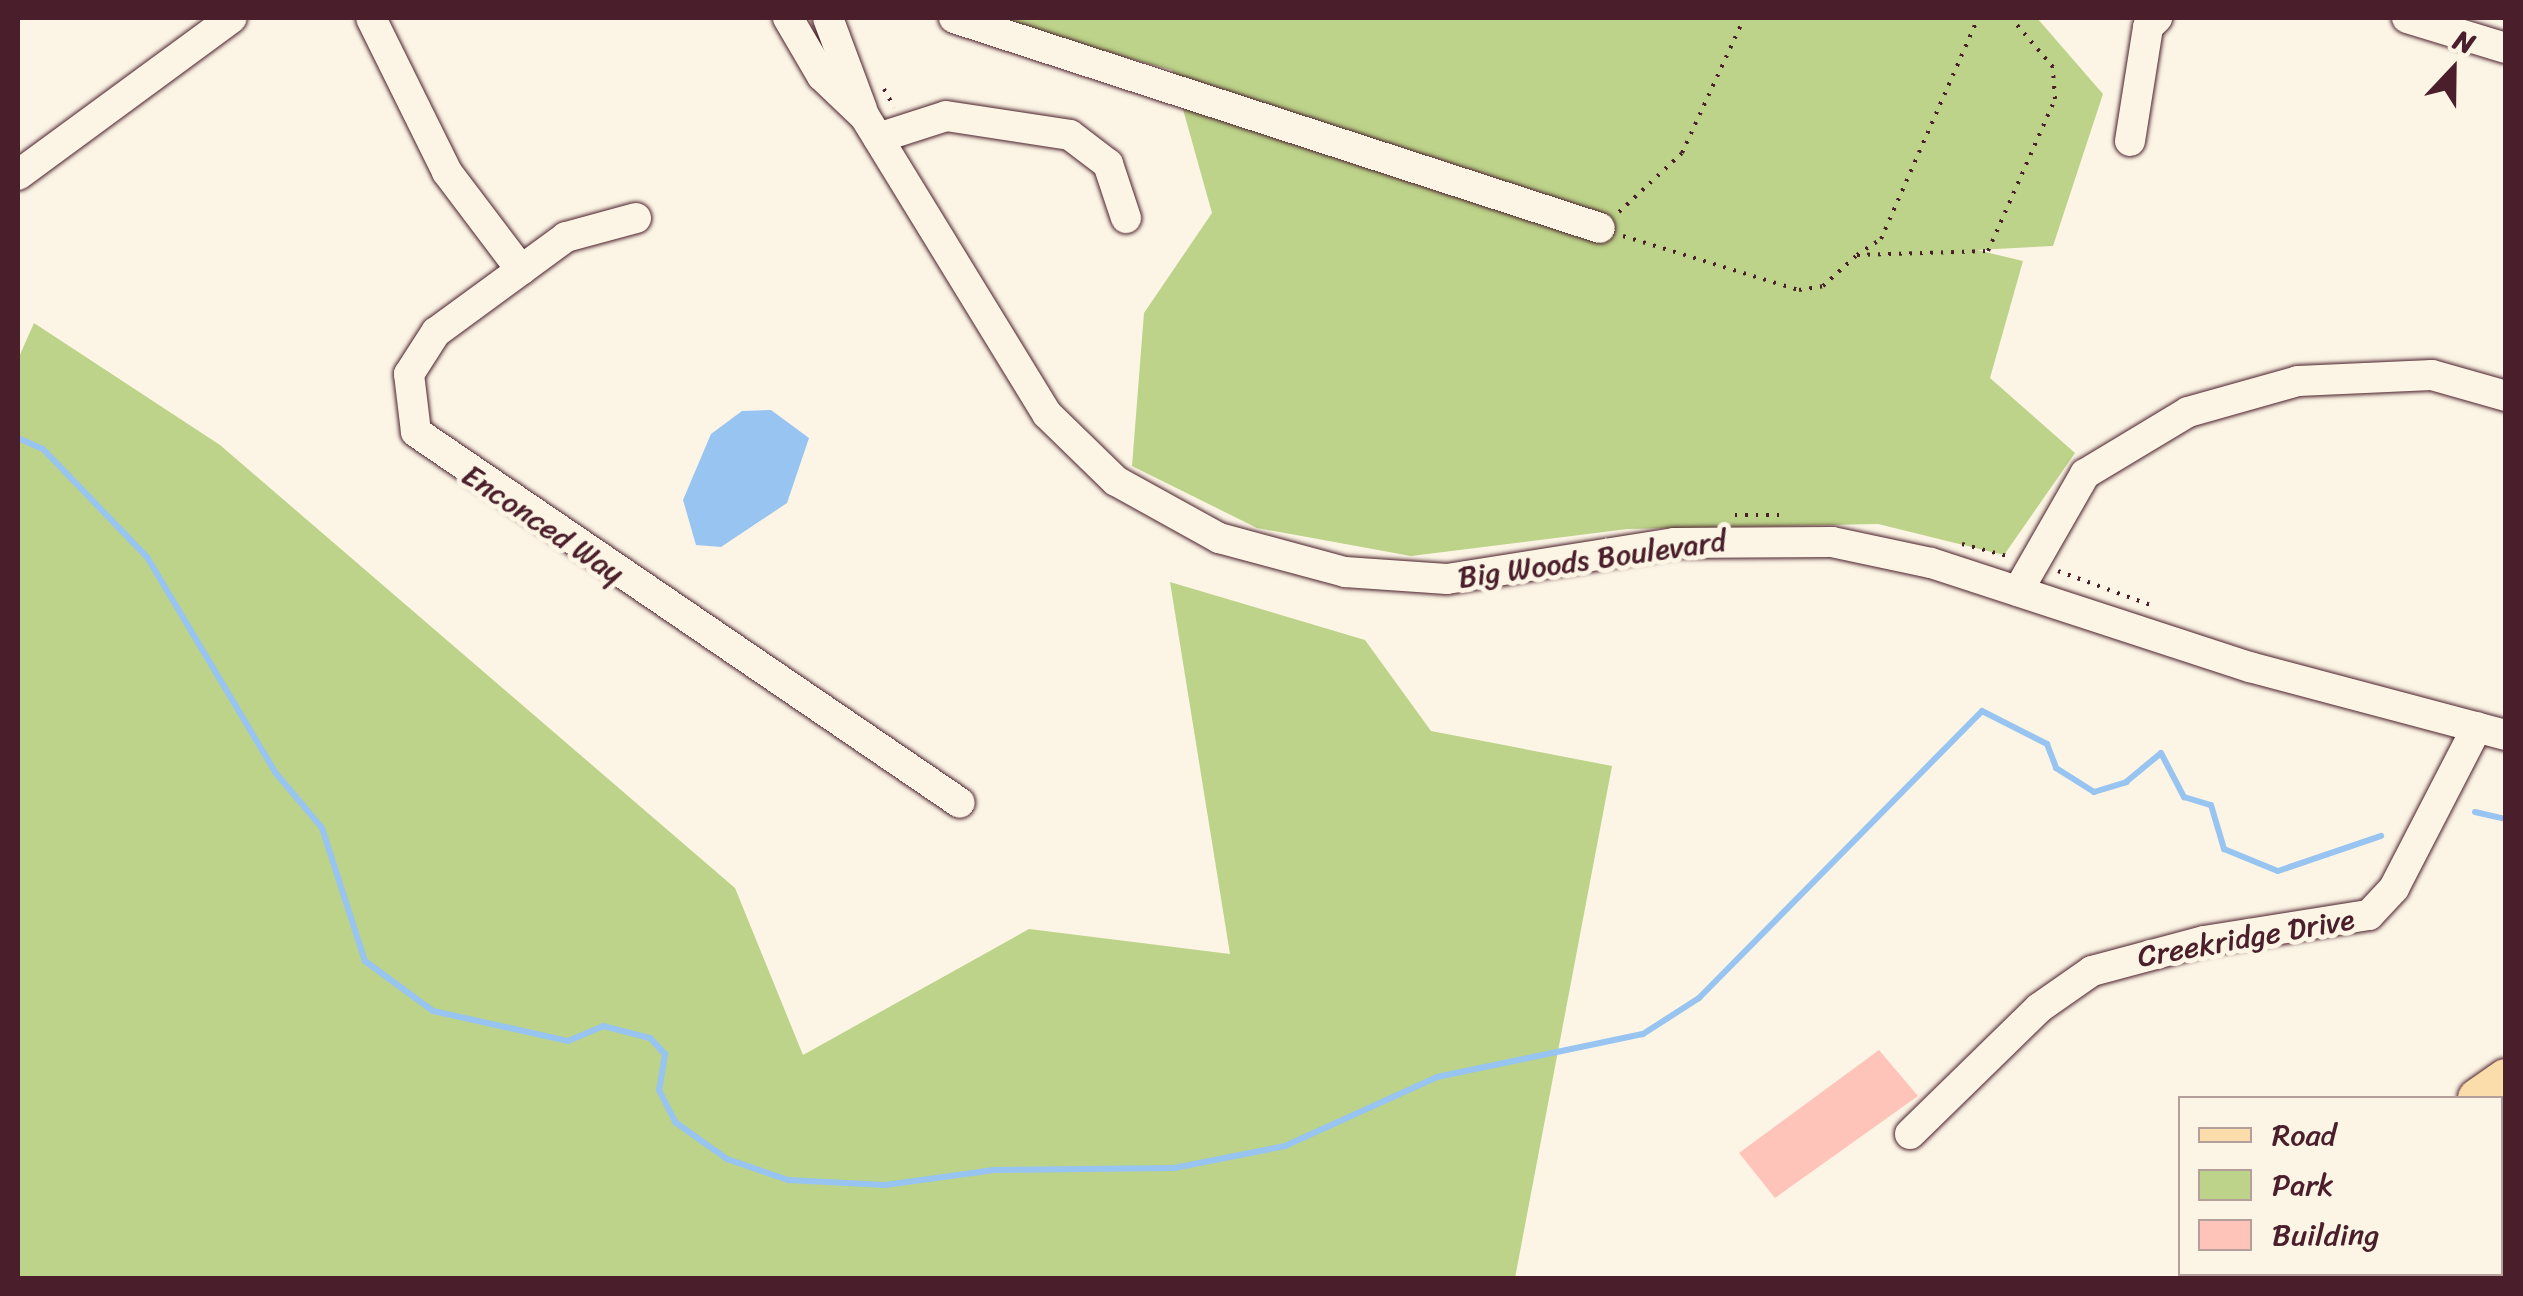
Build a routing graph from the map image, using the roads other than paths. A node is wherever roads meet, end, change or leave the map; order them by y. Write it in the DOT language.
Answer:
graph roads {
  1 [pos="232,18"];
  2 [pos="371,18"];
  3 [pos="788,18"];
  4 [pos="828,18"];
  5 [pos="954,18"];
  6 [pos="2157,18"];
  7 [pos="2407,18"];
  8 [pos="2506,48"];
  9 [pos="872,127"];
  10 [pos="2130,141"];
  11 [pos="18,175"];
  12 [pos="636,218"];
  13 [pos="1126,218"];
  14 [pos="1600,228"];
  15 [pos="521,270"];
  16 [pos="2506,396"];
  17 [pos="2018,591"];
  18 [pos="2492,731"];
  19 [pos="960,803"];
  20 [pos="2506,1078"];
  21 [pos="2480,1096"];
  22 [pos="1910,1134"];
  1 -- 11 [label="street"];
  2 -- 15 [label="street"];
  3 -- 9 [label="street, Big Woods Boulevard"];
  4 -- 9 [label="street, Big Woods Boulevard"];
  5 -- 14 [label="street"];
  6 -- 10 [label="street"];
  7 -- 8 [label="street"];
  9 -- 13 [label="street"];
  9 -- 17 [label="street, Big Woods Boulevard"];
  12 -- 15 [label="street, Enconced Way"];
  15 -- 19 [label="street, Enconced Way"];
  16 -- 17 [label="street"];
  17 -- 18 [label="street, Big Woods Boulevard"];
  18 -- 22 [label="street, Creekridge Drive"];
  20 -- 21 [label="main road"];
}
